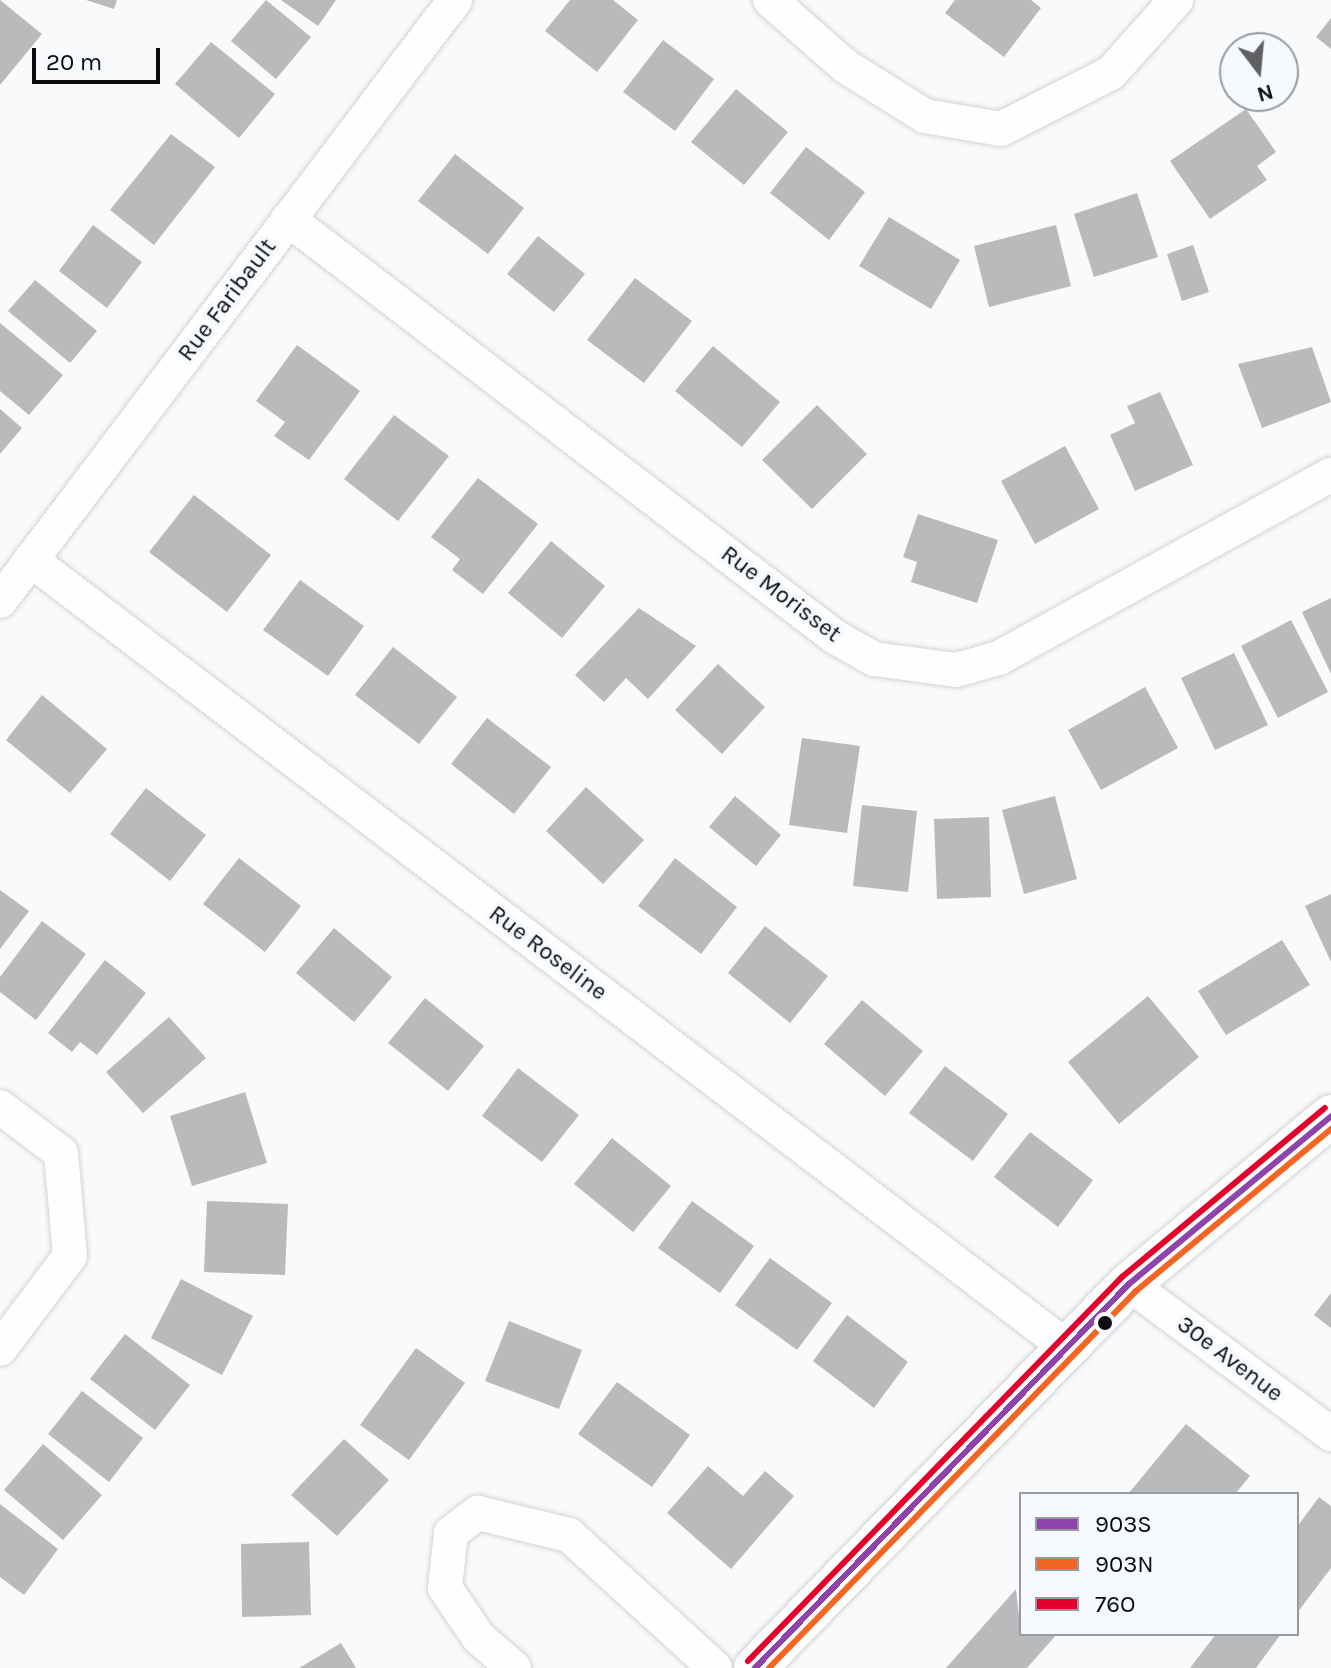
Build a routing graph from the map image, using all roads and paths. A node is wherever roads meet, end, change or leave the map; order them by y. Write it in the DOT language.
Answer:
graph roads {
  1 [pos="455,0"];
  2 [pos="770,0"];
  3 [pos="1176,0"];
  4 [pos="288,219"];
  5 [pos="1331,475"];
  6 [pos="31,560"];
  7 [pos="0,601"];
  8 [pos="0,1107"];
  9 [pos="1331,1116"];
  10 [pos="1129,1284"];
  11 [pos="1065,1346"];
  12 [pos="0,1349"];
  13 [pos="1331,1434"];
  14 [pos="514,1668"];
  15 [pos="715,1668"];
  16 [pos="755,1668"];
  1 -- 4 [label="street, Rue Faribault"];
  2 -- 3 [label="street"];
  4 -- 5 [label="street, Rue Morisset"];
  4 -- 6 [label="street, Rue Faribault"];
  6 -- 7 [label="street, Rue Faribault"];
  6 -- 11 [label="street, Rue Roseline"];
  8 -- 12 [label="street"];
  9 -- 10 [label="street"];
  10 -- 11 [label="street"];
  10 -- 13 [label="street, 30e Avenue"];
  11 -- 16 [label="street"];
  14 -- 15 [label="street"];
}
